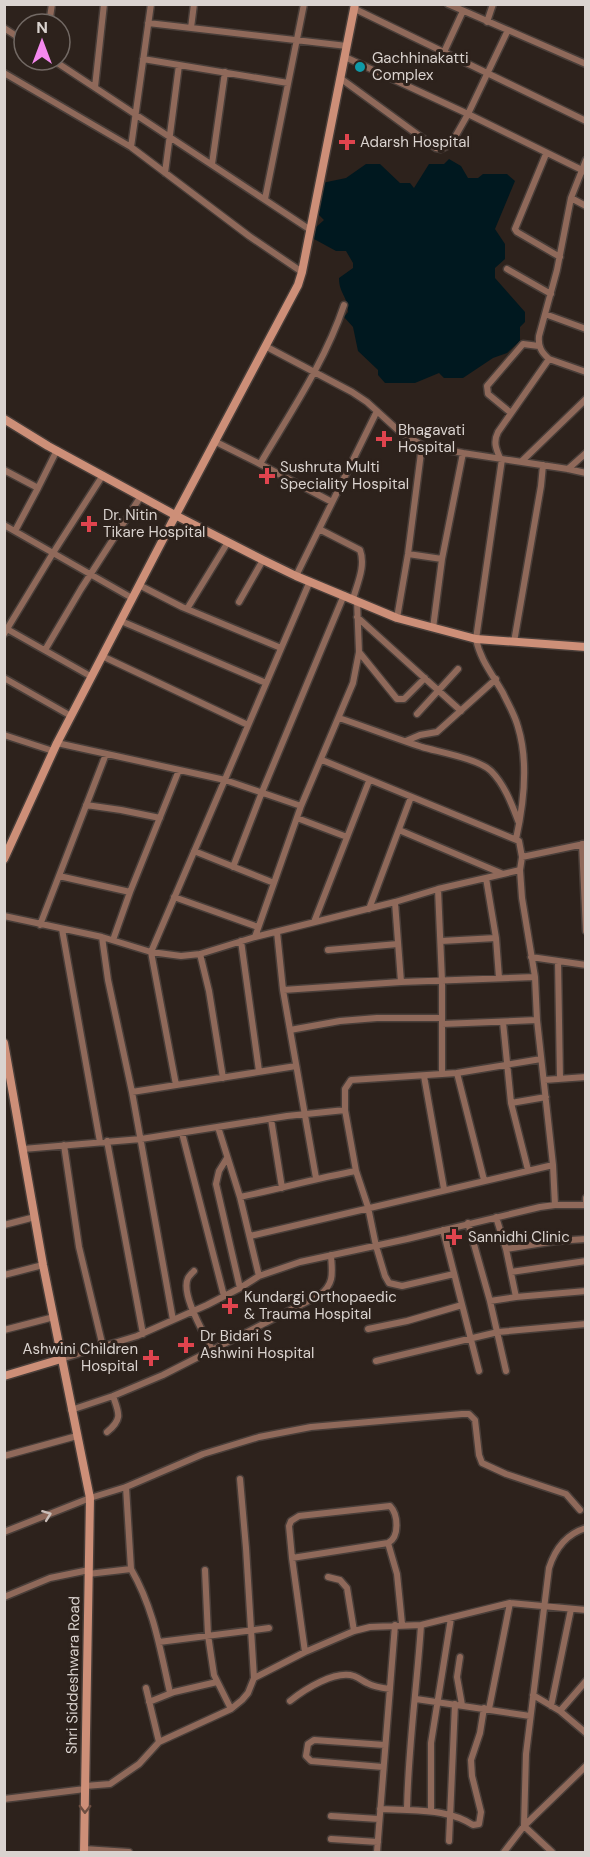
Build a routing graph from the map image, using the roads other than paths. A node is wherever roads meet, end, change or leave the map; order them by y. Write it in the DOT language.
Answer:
graph roads {
  1 [pos="104,4"];
  2 [pos="151,4"];
  3 [pos="194,4"];
  4 [pos="304,4"];
  5 [pos="493,4"];
  6 [pos="452,5"];
  7 [pos="355,7"];
  8 [pos="463,11"];
  9 [pos="488,22"];
  10 [pos="148,23"];
  11 [pos="191,28"];
  12 [pos="507,30"];
  13 [pos="297,40"];
  14 [pos="347,46"];
  15 [pos="444,52"];
  16 [pos="345,57"];
  17 [pos="143,59"];
  18 [pos="584,61"];
  19 [pos="179,65"];
  20 [pos="72,72"];
  21 [pos="225,72"];
  22 [pos="4,73"];
  23 [pos="488,74"];
  24 [pos="340,78"];
  25 [pos="288,83"];
  26 [pos="95,87"];
  27 [pos="135,113"];
  28 [pos="468,114"];
  29 [pos="585,121"];
  30 [pos="169,136"];
  31 [pos="131,147"];
  32 [pos="546,153"];
  33 [pos="585,160"];
  34 [pos="212,164"];
  35 [pos="583,171"];
  36 [pos="165,172"];
  37 [pos="571,198"];
  38 [pos="265,199"];
  39 [pos="585,206"];
  40 [pos="309,229"];
  41 [pos="560,257"];
  42 [pos="507,269"];
  43 [pos="302,272"];
  44 [pos="551,294"];
  45 [pos="344,305"];
  46 [pos="545,314"];
  47 [pos="585,328"];
  48 [pos="265,346"];
  49 [pos="539,346"];
  50 [pos="549,359"];
  51 [pos="585,372"];
  52 [pos="313,373"];
  53 [pos="585,399"];
  54 [pos="377,411"];
  55 [pos="511,413"];
  56 [pos="4,419"];
  57 [pos="214,441"];
  58 [pos="422,445"];
  59 [pos="57,450"];
  60 [pos="463,453"];
  61 [pos="585,453"];
  62 [pos="501,458"];
  63 [pos="522,461"];
  64 [pos="260,464"];
  65 [pos="543,465"];
  66 [pos="568,469"];
  67 [pos="4,470"];
  68 [pos="585,473"];
  69 [pos="103,475"];
  70 [pos="38,488"];
  71 [pos="141,496"];
  72 [pos="332,502"];
  73 [pos="176,515"];
  74 [pos="4,525"];
  75 [pos="319,529"];
  76 [pos="15,531"];
  77 [pos="228,542"];
  78 [pos="53,553"];
  79 [pos="408,554"];
  80 [pos="442,559"];
  81 [pos="263,560"];
  82 [pos="91,574"];
  83 [pos="296,576"];
  84 [pos="310,581"];
  85 [pos="139,585"];
  86 [pos="344,596"];
  87 [pos="132,598"];
  88 [pos="355,600"];
  89 [pos="238,602"];
  90 [pos="187,609"];
  91 [pos="357,617"];
  92 [pos="397,618"];
  93 [pos="121,621"];
  94 [pos="433,628"];
  95 [pos="6,632"];
  96 [pos="476,639"];
  97 [pos="514,642"];
  98 [pos="585,647"];
  99 [pos="281,648"];
  100 [pos="45,650"];
  101 [pos="358,652"];
  102 [pos="102,656"];
  103 [pos="458,669"];
  104 [pos="92,676"];
  105 [pos="4,678"];
  106 [pos="424,678"];
  107 [pos="496,680"];
  108 [pos="266,683"];
  109 [pos="439,690"];
  110 [pos="461,711"];
  111 [pos="417,714"];
  112 [pos="71,716"];
  113 [pos="339,718"];
  114 [pos="248,725"];
  115 [pos="4,735"];
  116 [pos="406,741"];
  117 [pos="55,747"];
  118 [pos="106,754"];
  119 [pos="321,760"];
  120 [pos="179,770"];
  121 [pos="225,780"];
  122 [pos="369,781"];
  123 [pos="262,792"];
  124 [pos="411,797"];
  125 [pos="86,805"];
  126 [pos="301,806"];
  127 [pos="160,818"];
  128 [pos="297,818"];
  129 [pos="520,824"];
  130 [pos="399,830"];
  131 [pos="347,837"];
  132 [pos="516,839"];
  133 [pos="584,844"];
  134 [pos="194,851"];
  135 [pos="522,857"];
  136 [pos="4,859"];
  137 [pos="233,867"];
  138 [pos="520,870"];
  139 [pos="505,874"];
  140 [pos="59,876"];
  141 [pos="486,878"];
  142 [pos="274,883"];
  143 [pos="438,889"];
  144 [pos="130,892"];
  145 [pos="174,897"];
  146 [pos="395,902"];
  147 [pos="369,909"];
  148 [pos="4,916"];
  149 [pos="314,922"];
  150 [pos="40,925"];
  151 [pos="258,927"];
  152 [pos="62,929"];
  153 [pos="585,931"];
  154 [pos="277,932"];
  155 [pos="102,937"];
  156 [pos="255,937"];
  157 [pos="496,938"];
  158 [pos="113,940"];
  159 [pos="242,941"];
  160 [pos="441,941"];
  161 [pos="398,944"];
  162 [pos="328,950"];
  163 [pos="152,952"];
  164 [pos="200,954"];
  165 [pos="531,957"];
  166 [pos="558,961"];
  167 [pos="585,965"];
  168 [pos="535,977"];
  169 [pos="500,978"];
  170 [pos="442,981"];
  171 [pos="401,982"];
  172 [pos="283,990"];
  173 [pos="537,1020"];
  174 [pos="442,1021"];
  175 [pos="503,1022"];
  176 [pos="290,1030"];
  177 [pos="4,1043"];
  178 [pos="541,1059"];
  179 [pos="507,1065"];
  180 [pos="296,1066"];
  181 [pos="259,1071"];
  182 [pos="458,1073"];
  183 [pos="442,1074"];
  184 [pos="424,1076"];
  185 [pos="585,1077"];
  186 [pos="223,1078"];
  187 [pos="560,1079"];
  188 [pos="544,1080"];
  189 [pos="176,1085"];
  190 [pos="132,1092"];
  191 [pos="546,1097"];
  192 [pos="511,1103"];
  193 [pos="345,1110"];
  194 [pos="305,1114"];
  195 [pos="271,1119"];
  196 [pos="218,1127"];
  197 [pos="182,1133"];
  198 [pos="141,1139"];
  199 [pos="104,1142"];
  200 [pos="64,1145"];
  201 [pos="23,1149"];
  202 [pos="227,1158"];
  203 [pos="553,1165"];
  204 [pos="528,1170"];
  205 [pos="356,1171"];
  206 [pos="316,1178"];
  207 [pos="484,1180"];
  208 [pos="282,1188"];
  209 [pos="444,1189"];
  210 [pos="240,1197"];
  211 [pos="585,1198"];
  212 [pos="555,1205"];
  213 [pos="368,1207"];
  214 [pos="35,1217"];
  215 [pos="496,1217"];
  216 [pos="468,1223"];
  217 [pos="4,1225"];
  218 [pos="443,1230"];
  219 [pos="250,1236"];
  220 [pos="585,1239"];
  221 [pos="376,1246"];
  222 [pos="506,1249"];
  223 [pos="331,1255"];
  224 [pos="585,1261"];
  225 [pos="43,1265"];
  226 [pos="194,1270"];
  227 [pos="511,1272"];
  228 [pos="454,1274"];
  229 [pos="4,1275"];
  230 [pos="259,1276"];
  231 [pos="240,1288"];
  232 [pos="585,1291"];
  233 [pos="224,1296"];
  234 [pos="516,1297"];
  235 [pos="490,1301"];
  236 [pos="462,1305"];
  237 [pos="193,1311"];
  238 [pos="54,1317"];
  239 [pos="173,1320"];
  240 [pos="585,1324"];
  241 [pos="368,1329"];
  242 [pos="4,1330"];
  243 [pos="498,1332"];
  244 [pos="143,1334"];
  245 [pos="471,1340"];
  246 [pos="103,1347"];
  247 [pos="212,1350"];
  248 [pos="61,1359"];
  249 [pos="376,1361"];
  250 [pos="479,1371"];
  251 [pos="506,1371"];
  252 [pos="4,1376"];
  253 [pos="113,1396"];
  254 [pos="71,1410"];
  255 [pos="107,1432"];
  256 [pos="77,1436"];
  257 [pos="4,1456"];
  258 [pos="240,1479"];
  259 [pos="126,1487"];
  260 [pos="90,1498"];
  261 [pos="580,1510"];
  262 [pos="585,1528"];
  263 [pos="4,1532"];
  264 [pos="388,1543"];
  265 [pos="292,1558"];
  266 [pos="131,1569"];
  267 [pos="205,1570"];
  268 [pos="88,1572"];
  269 [pos="328,1577"];
  270 [pos="4,1597"];
  271 [pos="510,1603"];
  272 [pos="544,1607"];
  273 [pos="571,1609"];
  274 [pos="585,1610"];
  275 [pos="451,1618"];
  276 [pos="398,1625"];
  277 [pos="421,1625"];
  278 [pos="269,1628"];
  279 [pos="251,1630"];
  280 [pos="354,1631"];
  281 [pos="208,1635"];
  282 [pos="159,1642"];
  283 [pos="305,1652"];
  284 [pos="460,1657"];
  285 [pos="254,1678"];
  286 [pos="585,1681"];
  287 [pos="217,1682"];
  288 [pos="146,1688"];
  289 [pos="390,1689"];
  290 [pos="170,1694"];
  291 [pos="533,1695"];
  292 [pos="416,1699"];
  293 [pos="149,1701"];
  294 [pos="290,1701"];
  295 [pos="437,1702"];
  296 [pos="458,1705"];
  297 [pos="551,1706"];
  298 [pos="486,1708"];
  299 [pos="231,1709"];
  300 [pos="560,1711"];
  301 [pos="530,1716"];
  302 [pos="584,1730"];
  303 [pos="159,1742"];
  304 [pos="385,1745"];
  305 [pos="585,1766"];
  306 [pos="383,1767"];
  307 [pos="85,1787"];
  308 [pos="4,1798"];
  309 [pos="380,1809"];
  310 [pos="407,1810"];
  311 [pos="431,1811"];
  312 [pos="450,1815"];
  313 [pos="331,1816"];
  314 [pos="379,1819"];
  315 [pos="524,1826"];
  316 [pos="330,1839"];
  317 [pos="449,1841"];
  318 [pos="378,1842"];
  319 [pos="84,1851"];
  320 [pos="129,1852"];
  321 [pos="377,1852"];
  322 [pos="504,1852"];
  323 [pos="552,1852"];
  1 -- 26 [label="street"];
  2 -- 10 [label="street"];
  3 -- 11 [label="street"];
  4 -- 13 [label="street"];
  5 -- 9 [label="street"];
  6 -- 8 [label="street"];
  7 -- 14 [label="street"];
  7 -- 15 [label="street"];
  8 -- 9 [label="street"];
  8 -- 15 [label="street"];
  9 -- 12 [label="street"];
  10 -- 11 [label="street"];
  10 -- 17 [label="street"];
  11 -- 13 [label="street"];
  12 -- 18 [label="street"];
  12 -- 23 [label="street"];
  13 -- 14 [label="street"];
  13 -- 25 [label="street"];
  14 -- 16 [label="street"];
  15 -- 23 [label="street"];
  16 -- 24 [label="street"];
  16 -- 28 [label="street"];
  17 -- 19 [label="street"];
  17 -- 27 [label="street"];
  19 -- 21 [label="street"];
  19 -- 30 [label="street"];
  20 -- 26 [label="street"];
  21 -- 25 [label="street"];
  21 -- 34 [label="street"];
  22 -- 31 [label="street"];
  23 -- 28 [label="street"];
  23 -- 29 [label="street"];
  24 -- 28 [label="street"];
  24 -- 40 [label="street"];
  25 -- 38 [label="street"];
  26 -- 27 [label="street"];
  27 -- 30 [label="street"];
  27 -- 31 [label="street"];
  28 -- 32 [label="street"];
  30 -- 34 [label="street"];
  30 -- 36 [label="street"];
  31 -- 36 [label="street"];
  32 -- 35 [label="street"];
  32 -- 41 [label="street"];
  33 -- 35 [label="street"];
  34 -- 38 [label="street"];
  35 -- 37 [label="street"];
  36 -- 43 [label="street"];
  37 -- 39 [label="street"];
  37 -- 41 [label="street"];
  38 -- 40 [label="street"];
  40 -- 43 [label="street"];
  41 -- 44 [label="street"];
  42 -- 44 [label="street"];
  43 -- 48 [label="street"];
  44 -- 46 [label="street"];
  45 -- 52 [label="street"];
  46 -- 47 [label="street"];
  46 -- 49 [label="street"];
  48 -- 52 [label="street"];
  48 -- 57 [label="street"];
  49 -- 50 [label="street"];
  49 -- 55 [label="street"];
  50 -- 51 [label="street"];
  50 -- 55 [label="street"];
  52 -- 54 [label="street"];
  52 -- 64 [label="street"];
  53 -- 63 [label="street"];
  54 -- 58 [label="street"];
  54 -- 72 [label="street"];
  55 -- 62 [label="street"];
  56 -- 59 [label="street"];
  57 -- 64 [label="street"];
  57 -- 73 [label="street"];
  58 -- 60 [label="street"];
  58 -- 79 [label="street"];
  59 -- 69 [label="street"];
  59 -- 70 [label="street"];
  60 -- 62 [label="street"];
  60 -- 80 [label="street"];
  61 -- 66 [label="street"];
  62 -- 63 [label="street"];
  62 -- 96 [label="street"];
  63 -- 65 [label="street"];
  64 -- 72 [label="street"];
  65 -- 66 [label="street"];
  65 -- 97 [label="street"];
  66 -- 68 [label="street"];
  67 -- 70 [label="street"];
  69 -- 71 [label="street"];
  69 -- 78 [label="street"];
  70 -- 76 [label="street"];
  71 -- 73 [label="street"];
  71 -- 82 [label="street"];
  72 -- 75 [label="street"];
  73 -- 77 [label="street"];
  73 -- 85 [label="street"];
  74 -- 76 [label="street"];
  75 -- 83 [label="street"];
  75 -- 88 [label="street"];
  76 -- 78 [label="street"];
  77 -- 81 [label="street"];
  77 -- 90 [label="street"];
  78 -- 82 [label="street"];
  78 -- 95 [label="street"];
  79 -- 80 [label="street"];
  79 -- 92 [label="street"];
  80 -- 94 [label="street"];
  81 -- 83 [label="street"];
  81 -- 89 [label="street"];
  82 -- 87 [label="street"];
  82 -- 100 [label="street"];
  83 -- 84 [label="street"];
  84 -- 86 [label="street"];
  84 -- 99 [label="street"];
  85 -- 87 [label="street"];
  85 -- 90 [label="street"];
  86 -- 88 [label="street"];
  86 -- 123 [label="street"];
  87 -- 93 [label="street"];
  88 -- 91 [label="street"];
  88 -- 92 [label="street"];
  90 -- 99 [label="street"];
  91 -- 101 [label="street"];
  91 -- 106 [label="street"];
  92 -- 94 [label="street"];
  93 -- 102 [label="street"];
  93 -- 108 [label="street"];
  94 -- 96 [label="street"];
  95 -- 100 [label="street"];
  96 -- 97 [label="street"];
  96 -- 107 [label="street"];
  97 -- 98 [label="street"];
  99 -- 108 [label="street"];
  100 -- 104 [label="street"];
  101 -- 106 [label="street"];
  101 -- 113 [label="street"];
  102 -- 104 [label="street"];
  102 -- 114 [label="street"];
  103 -- 109 [label="street"];
  104 -- 112 [label="street"];
  105 -- 112 [label="street"];
  106 -- 109 [label="street"];
  107 -- 110 [label="street"];
  107 -- 129 [label="street"];
  108 -- 114 [label="street"];
  109 -- 110 [label="street"];
  109 -- 111 [label="street"];
  110 -- 116 [label="street"];
  112 -- 117 [label="street"];
  113 -- 116 [label="street"];
  113 -- 119 [label="street"];
  114 -- 121 [label="street"];
  115 -- 117 [label="street"];
  116 -- 129 [label="street"];
  117 -- 118 [label="street"];
  117 -- 136 [label="street"];
  118 -- 120 [label="street"];
  118 -- 125 [label="street"];
  119 -- 122 [label="street"];
  119 -- 126 [label="street"];
  120 -- 121 [label="street"];
  120 -- 127 [label="street"];
  121 -- 123 [label="street"];
  121 -- 134 [label="street"];
  122 -- 124 [label="street"];
  122 -- 131 [label="street"];
  123 -- 126 [label="street"];
  123 -- 137 [label="street"];
  124 -- 130 [label="street"];
  124 -- 132 [label="street"];
  125 -- 127 [label="street"];
  125 -- 140 [label="street"];
  126 -- 128 [label="street"];
  127 -- 144 [label="street"];
  128 -- 131 [label="street"];
  128 -- 142 [label="street"];
  129 -- 132 [label="street"];
  130 -- 139 [label="street"];
  130 -- 147 [label="street"];
  131 -- 149 [label="street"];
  132 -- 135 [label="street"];
  133 -- 135 [label="street"];
  133 -- 153 [label="street"];
  134 -- 137 [label="street"];
  134 -- 145 [label="street"];
  135 -- 138 [label="street"];
  137 -- 142 [label="street"];
  138 -- 139 [label="street"];
  138 -- 165 [label="street"];
  139 -- 141 [label="street"];
  140 -- 144 [label="street"];
  140 -- 150 [label="street"];
  141 -- 143 [label="street"];
  141 -- 157 [label="street"];
  142 -- 151 [label="street"];
  143 -- 146 [label="street"];
  143 -- 160 [label="street"];
  144 -- 158 [label="street"];
  145 -- 151 [label="street"];
  145 -- 163 [label="street"];
  146 -- 147 [label="street"];
  146 -- 161 [label="street"];
  147 -- 149 [label="street"];
  148 -- 150 [label="street"];
  149 -- 154 [label="street"];
  150 -- 152 [label="street"];
  151 -- 156 [label="street"];
  152 -- 155 [label="street"];
  152 -- 199 [label="street"];
  154 -- 156 [label="street"];
  154 -- 172 [label="street"];
  155 -- 158 [label="street"];
  155 -- 190 [label="street"];
  156 -- 159 [label="street"];
  157 -- 160 [label="street"];
  157 -- 169 [label="street"];
  158 -- 163 [label="street"];
  159 -- 164 [label="street"];
  159 -- 181 [label="street"];
  160 -- 170 [label="street"];
  161 -- 162 [label="street"];
  161 -- 171 [label="street"];
  163 -- 164 [label="street"];
  163 -- 189 [label="street"];
  164 -- 186 [label="street"];
  165 -- 166 [label="street"];
  165 -- 168 [label="street"];
  166 -- 167 [label="street"];
  166 -- 187 [label="street"];
  168 -- 169 [label="street"];
  168 -- 173 [label="street"];
  169 -- 170 [label="street"];
  170 -- 171 [label="street"];
  170 -- 174 [label="street"];
  171 -- 172 [label="street"];
  172 -- 176 [label="street"];
  173 -- 175 [label="street"];
  173 -- 178 [label="street"];
  174 -- 175 [label="street"];
  174 -- 176 [label="street"];
  174 -- 183 [label="street"];
  175 -- 179 [label="street"];
  176 -- 180 [label="street"];
  177 -- 201 [label="street, Shri Siddeshwara Road"];
  178 -- 179 [label="street"];
  178 -- 188 [label="street"];
  179 -- 182 [label="street"];
  179 -- 192 [label="street"];
  180 -- 181 [label="street"];
  180 -- 194 [label="street"];
  181 -- 186 [label="street"];
  182 -- 183 [label="street"];
  182 -- 207 [label="street"];
  183 -- 184 [label="street"];
  184 -- 193 [label="street"];
  184 -- 209 [label="street"];
  185 -- 187 [label="street"];
  186 -- 189 [label="street"];
  187 -- 188 [label="street"];
  188 -- 191 [label="street"];
  189 -- 190 [label="street"];
  190 -- 198 [label="street"];
  191 -- 192 [label="street"];
  191 -- 203 [label="street"];
  192 -- 204 [label="street"];
  193 -- 194 [label="street"];
  193 -- 205 [label="street"];
  194 -- 195 [label="street"];
  194 -- 206 [label="street"];
  195 -- 196 [label="street"];
  195 -- 208 [label="street"];
  196 -- 197 [label="street"];
  196 -- 202 [label="street"];
  197 -- 198 [label="street"];
  197 -- 233 [label="street"];
  198 -- 199 [label="street"];
  198 -- 239 [label="street"];
  199 -- 200 [label="street"];
  199 -- 244 [label="street"];
  200 -- 201 [label="street"];
  200 -- 246 [label="street"];
  201 -- 214 [label="street, Shri Siddeshwara Road"];
  202 -- 210 [label="street"];
  202 -- 231 [label="street"];
  203 -- 204 [label="street"];
  203 -- 212 [label="street"];
  204 -- 207 [label="street"];
  205 -- 206 [label="street"];
  205 -- 213 [label="street"];
  206 -- 208 [label="street"];
  207 -- 209 [label="street"];
  208 -- 210 [label="street"];
  209 -- 213 [label="street"];
  210 -- 219 [label="street"];
  211 -- 212 [label="street"];
  212 -- 215 [label="street"];
  213 -- 219 [label="street"];
  213 -- 221 [label="street"];
  214 -- 217 [label="street"];
  214 -- 225 [label="street, Shri Siddeshwara Road"];
  215 -- 216 [label="street"];
  215 -- 222 [label="street"];
  216 -- 218 [label="street"];
  216 -- 235 [label="street"];
  218 -- 221 [label="street"];
  218 -- 228 [label="street"];
  219 -- 230 [label="street"];
  220 -- 222 [label="street"];
  221 -- 223 [label="street"];
  221 -- 228 [label="street"];
  222 -- 227 [label="street"];
  223 -- 230 [label="street"];
  223 -- 247 [label="street"];
  224 -- 227 [label="street"];
  225 -- 229 [label="street"];
  225 -- 238 [label="street, Shri Siddeshwara Road"];
  226 -- 237 [label="street"];
  227 -- 234 [label="street"];
  228 -- 236 [label="street"];
  230 -- 231 [label="street"];
  231 -- 233 [label="street"];
  232 -- 234 [label="street"];
  233 -- 237 [label="street"];
  234 -- 235 [label="street"];
  235 -- 243 [label="street"];
  236 -- 241 [label="street"];
  236 -- 245 [label="street"];
  237 -- 239 [label="street"];
  237 -- 247 [label="street"];
  238 -- 242 [label="street"];
  238 -- 248 [label="street, Shri Siddeshwara Road"];
  239 -- 244 [label="street"];
  240 -- 243 [label="street"];
  243 -- 245 [label="street"];
  243 -- 251 [label="street"];
  244 -- 246 [label="street"];
  245 -- 249 [label="street"];
  245 -- 250 [label="street"];
  246 -- 248 [label="street"];
  247 -- 253 [label="street"];
  248 -- 252 [label="street"];
  248 -- 254 [label="street, Shri Siddeshwara Road"];
  253 -- 254 [label="street"];
  253 -- 255 [label="street"];
  254 -- 256 [label="street, Shri Siddeshwara Road"];
  256 -- 257 [label="street"];
  256 -- 260 [label="street, Shri Siddeshwara Road"];
  258 -- 279 [label="street"];
  259 -- 260 [label="street"];
  259 -- 261 [label="street"];
  259 -- 266 [label="street"];
  263 -- 260 [label="street, one-way"];
  260 -- 268 [label="street, Shri Siddeshwara Road"];
  262 -- 272 [label="street"];
  264 -- 265 [label="street"];
  264 -- 265 [label="street"];
  264 -- 276 [label="street"];
  265 -- 283 [label="street"];
  266 -- 268 [label="street"];
  266 -- 282 [label="street"];
  267 -- 281 [label="street"];
  268 -- 270 [label="street"];
  268 -- 307 [label="street, Shri Siddeshwara Road"];
  269 -- 280 [label="street"];
  271 -- 272 [label="street"];
  271 -- 275 [label="street"];
  271 -- 298 [label="street"];
  272 -- 273 [label="street"];
  272 -- 291 [label="street"];
  273 -- 274 [label="street"];
  273 -- 297 [label="street"];
  275 -- 277 [label="street"];
  275 -- 295 [label="street"];
  276 -- 277 [label="street"];
  276 -- 280 [label="street"];
  276 -- 289 [label="street"];
  277 -- 292 [label="street"];
  278 -- 279 [label="street"];
  279 -- 281 [label="street"];
  279 -- 285 [label="street"];
  280 -- 283 [label="street"];
  281 -- 282 [label="street"];
  281 -- 287 [label="street"];
  282 -- 290 [label="street"];
  283 -- 285 [label="street"];
  284 -- 296 [label="street"];
  285 -- 299 [label="street"];
  286 -- 300 [label="street"];
  287 -- 290 [label="street"];
  287 -- 299 [label="street"];
  288 -- 293 [label="street"];
  289 -- 294 [label="street"];
  289 -- 304 [label="street"];
  290 -- 293 [label="street"];
  291 -- 297 [label="street"];
  291 -- 301 [label="street"];
  292 -- 295 [label="street"];
  292 -- 310 [label="street"];
  293 -- 303 [label="street"];
  295 -- 296 [label="street"];
  295 -- 311 [label="street"];
  296 -- 298 [label="street"];
  296 -- 312 [label="street"];
  297 -- 300 [label="street"];
  298 -- 301 [label="street"];
  298 -- 312 [label="street"];
  299 -- 303 [label="street"];
  300 -- 302 [label="street"];
  301 -- 315 [label="street"];
  303 -- 307 [label="street"];
  304 -- 306 [label="street"];
  304 -- 306 [label="street"];
  305 -- 315 [label="street"];
  306 -- 309 [label="street"];
  307 -- 308 [label="street"];
  307 -- 319 [label="street, Shri Siddeshwara Road, one-way"];
  309 -- 310 [label="street"];
  309 -- 314 [label="street"];
  310 -- 311 [label="street"];
  311 -- 312 [label="street"];
  312 -- 317 [label="street"];
  313 -- 314 [label="street"];
  314 -- 318 [label="street"];
  315 -- 322 [label="street"];
  315 -- 323 [label="street"];
  316 -- 318 [label="street"];
  318 -- 321 [label="street"];
  319 -- 320 [label="street"];
}
